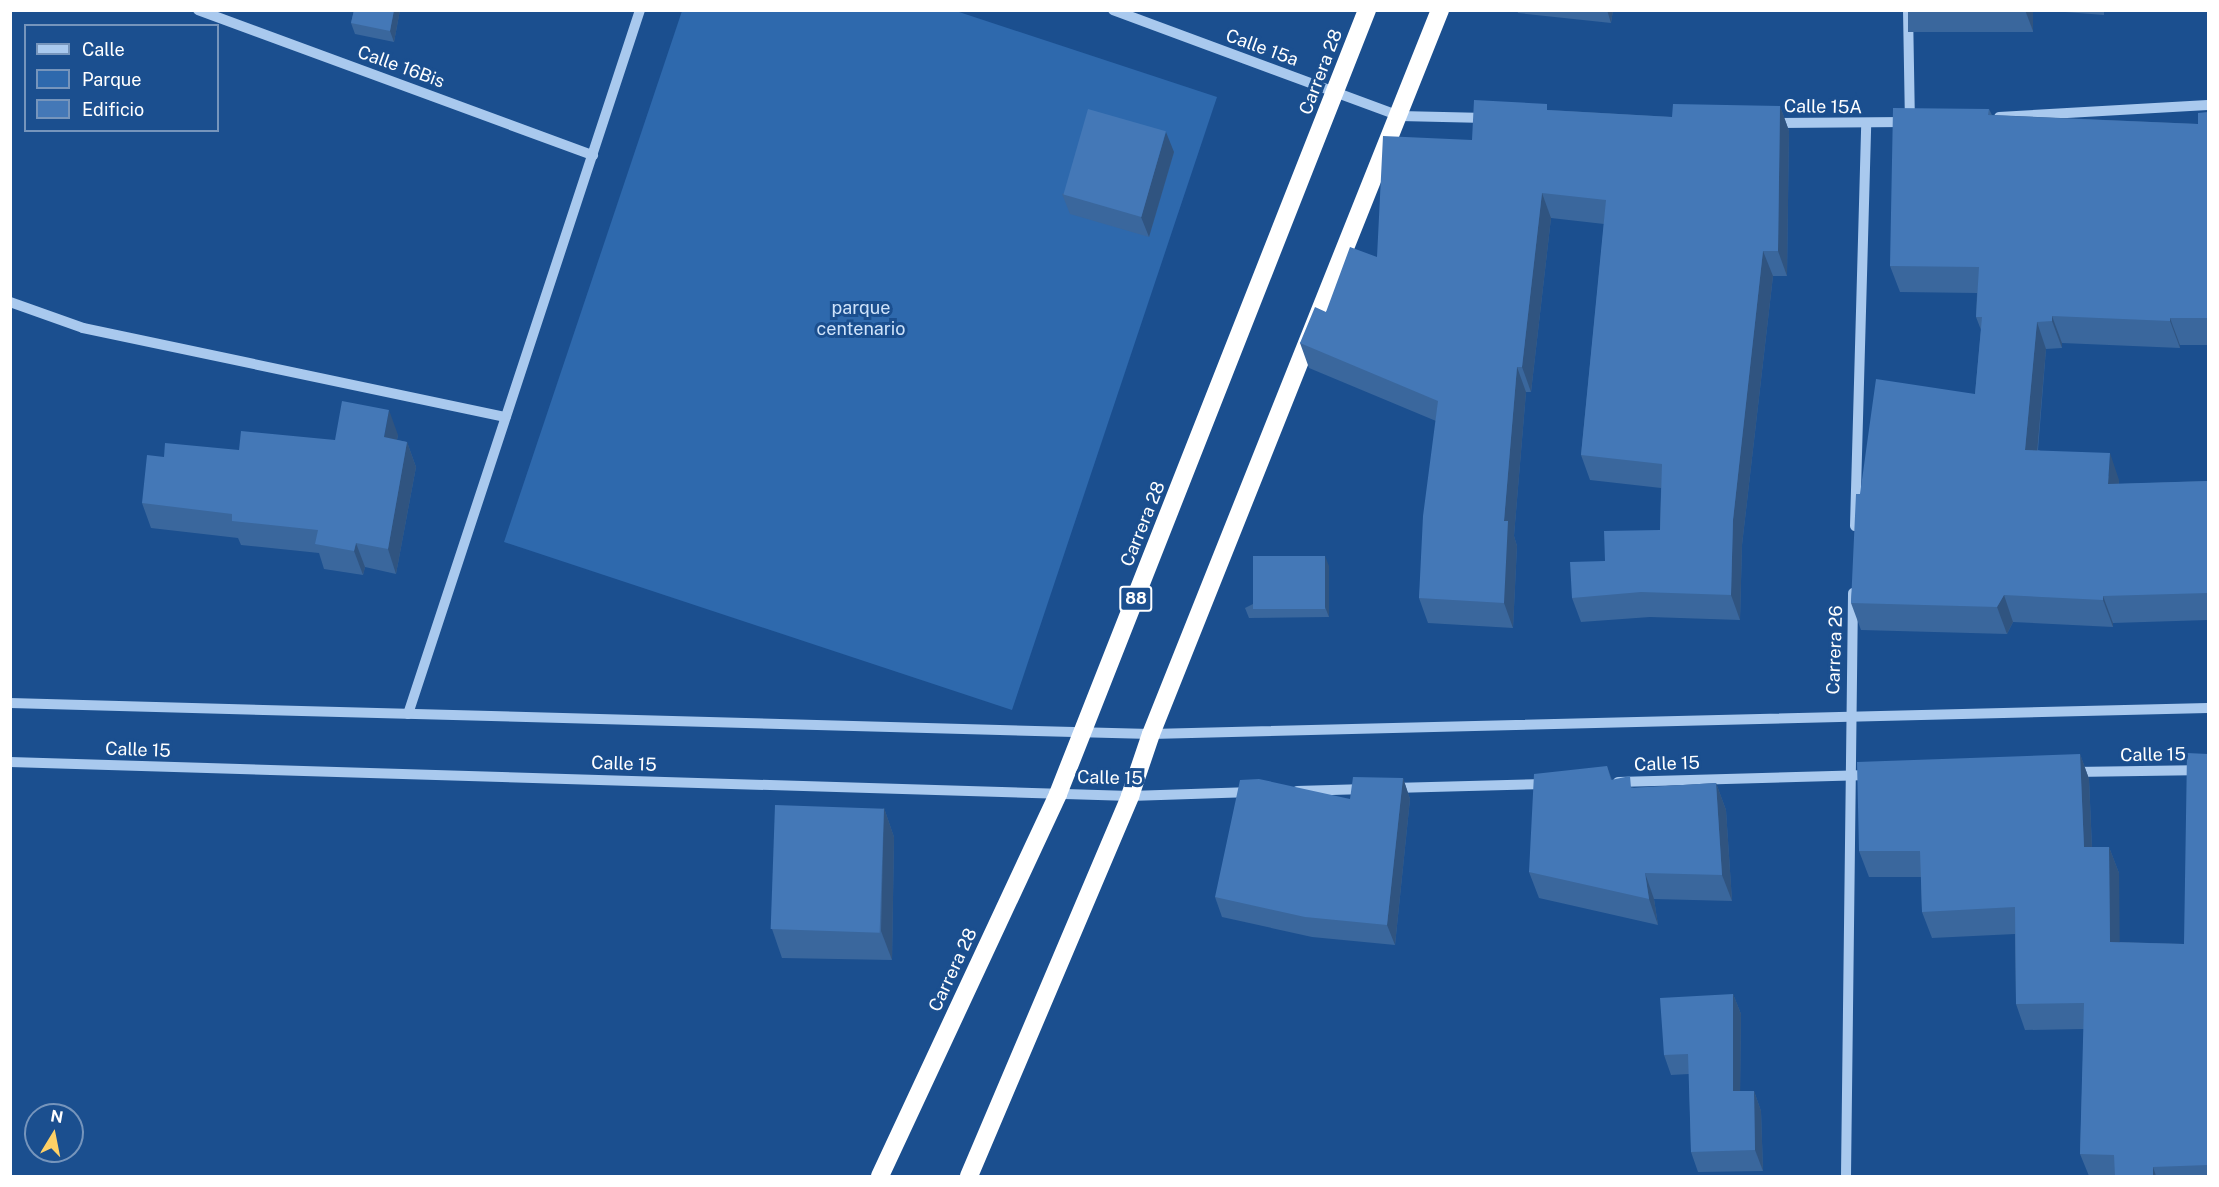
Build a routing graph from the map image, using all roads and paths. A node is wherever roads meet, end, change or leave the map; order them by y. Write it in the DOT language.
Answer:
graph roads {
  1 [pos="198,10"];
  2 [pos="640,10"];
  3 [pos="1113,10"];
  4 [pos="1366,10"];
  5 [pos="1440,10"];
  6 [pos="1908,10"];
  7 [pos="1336,92"];
  8 [pos="2208,105"];
  9 [pos="1400,116"];
  10 [pos="1496,118"];
  11 [pos="1982,118"];
  12 [pos="1922,121"];
  13 [pos="1910,122"];
  14 [pos="1758,123"];
  15 [pos="1866,125"];
  16 [pos="593,155"];
  17 [pos="10,302"];
  18 [pos="506,417"];
  19 [pos="1855,538"];
  20 [pos="1853,585"];
  21 [pos="10,703"];
  22 [pos="2208,708"];
  23 [pos="408,714"];
  24 [pos="1850,715"];
  25 [pos="1084,733"];
  26 [pos="1151,734"];
  27 [pos="10,762"];
  28 [pos="2208,770"];
  29 [pos="2065,772"];
  30 [pos="1885,775"];
  31 [pos="1849,776"];
  32 [pos="1610,782"];
  33 [pos="1562,784"];
  34 [pos="1286,791"];
  35 [pos="1262,792"];
  36 [pos="1058,794"];
  37 [pos="1130,796"];
  38 [pos="880,1176"];
  39 [pos="969,1176"];
  40 [pos="1846,1176"];
  1 -- 16 [label="street, Calle 16Bis"];
  2 -- 16 [label="street"];
  3 -- 7 [label="street, Calle 15a"];
  4 -- 7 [label="highway, Carrera 28 / 88"];
  5 -- 9 [label="highway"];
  6 -- 13 [label="street"];
  7 -- 9 [label="street, Calle 15a"];
  7 -- 25 [label="highway, Carrera 28 / 88"];
  8 -- 11 [label="street"];
  9 -- 10 [label="street"];
  9 -- 26 [label="highway"];
  12 -- 13 [label="street, Calle 15A"];
  13 -- 15 [label="street, Calle 15A"];
  14 -- 15 [label="street, Calle 15A"];
  15 -- 19 [label="street"];
  16 -- 18 [label="street"];
  17 -- 18 [label="street"];
  18 -- 23 [label="street"];
  20 -- 24 [label="street, Carrera 26"];
  21 -- 23 [label="street"];
  22 -- 24 [label="street"];
  23 -- 25 [label="street"];
  24 -- 26 [label="street"];
  24 -- 31 [label="street, Carrera 26"];
  25 -- 26 [label="street"];
  25 -- 36 [label="highway, Carrera 28 / 88"];
  26 -- 37 [label="highway"];
  27 -- 36 [label="street, Calle 15"];
  28 -- 29 [label="street, Calle 15"];
  30 -- 31 [label="street, Calle 15"];
  31 -- 32 [label="street, Calle 15"];
  31 -- 40 [label="street, Carrera 26"];
  33 -- 34 [label="street"];
  35 -- 37 [label="street, Calle 15"];
  36 -- 37 [label="street, Calle 15"];
  36 -- 38 [label="highway, Carrera 28 / 88"];
  37 -- 39 [label="highway"];
}
